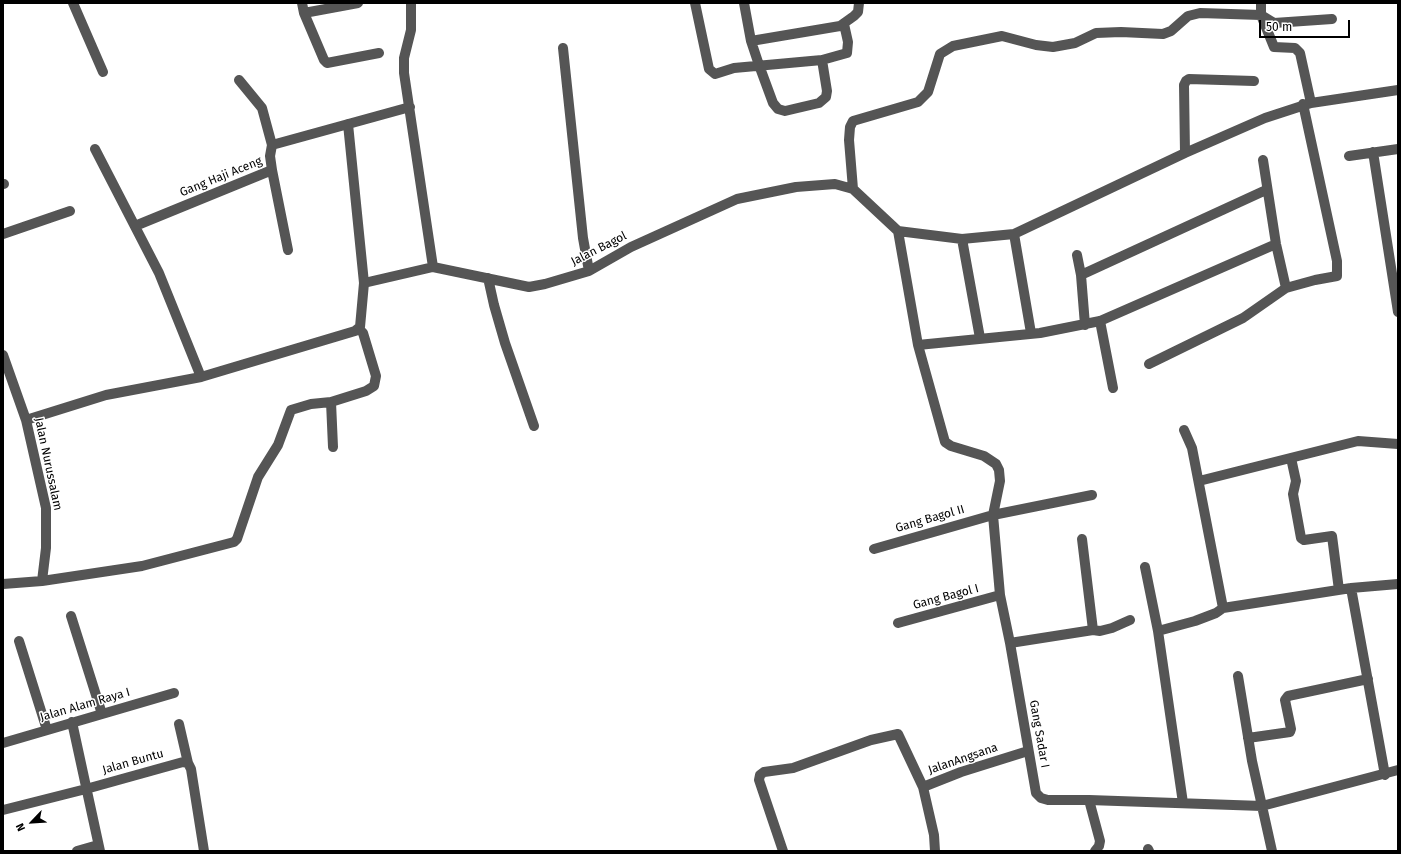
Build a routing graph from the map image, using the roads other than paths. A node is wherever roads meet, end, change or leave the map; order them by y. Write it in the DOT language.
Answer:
graph roads {
  1 [pos="73,3"];
  2 [pos="358,3"];
  3 [pos="411,3"];
  4 [pos="694,3"];
  5 [pos="744,3"];
  6 [pos="859,3"];
  7 [pos="1261,3"];
  8 [pos="303,8"];
  9 [pos="1261,15"];
  10 [pos="1332,19"];
  11 [pos="844,24"];
  12 [pos="751,41"];
  13 [pos="563,48"];
  14 [pos="379,53"];
  15 [pos="822,60"];
  16 [pos="758,66"];
  17 [pos="103,72"];
  18 [pos="239,80"];
  19 [pos="1254,82"];
  20 [pos="1398,90"];
  21 [pos="1307,104"];
  22 [pos="410,107"];
  23 [pos="348,124"];
  24 [pos="272,145"];
  25 [pos="95,149"];
  26 [pos="1398,149"];
  27 [pos="1373,152"];
  28 [pos="1185,153"];
  29 [pos="1349,156"];
  30 [pos="1263,160"];
  31 [pos="272,170"];
  32 [pos="853,189"];
  33 [pos="1266,190"];
  34 [pos="70,211"];
  35 [pos="136,226"];
  36 [pos="898,231"];
  37 [pos="3,234"];
  38 [pos="1014,234"];
  39 [pos="962,238"];
  40 [pos="1276,244"];
  41 [pos="288,250"];
  42 [pos="1077,254"];
  43 [pos="433,267"];
  44 [pos="589,271"];
  45 [pos="1081,275"];
  46 [pos="488,278"];
  47 [pos="364,283"];
  48 [pos="1286,288"];
  49 [pos="1398,312"];
  50 [pos="1100,322"];
  51 [pos="1085,325"];
  52 [pos="359,329"];
  53 [pos="1031,333"];
  54 [pos="980,338"];
  55 [pos="918,344"];
  56 [pos="3,355"];
  57 [pos="1149,364"];
  58 [pos="201,377"];
  59 [pos="1113,388"];
  60 [pos="331,402"];
  61 [pos="26,420"];
  62 [pos="534,426"];
  63 [pos="1184,430"];
  64 [pos="1398,444"];
  65 [pos="333,447"];
  66 [pos="1291,458"];
  67 [pos="1199,481"];
  68 [pos="1092,495"];
  69 [pos="993,515"];
  70 [pos="1082,539"];
  71 [pos="874,549"];
  72 [pos="1145,567"];
  73 [pos="42,581"];
  74 [pos="3,584"];
  75 [pos="1398,584"];
  76 [pos="1351,588"];
  77 [pos="1339,590"];
  78 [pos="1000,595"];
  79 [pos="1223,608"];
  80 [pos="72,616"];
  81 [pos="1130,620"];
  82 [pos="898,623"];
  83 [pos="1093,630"];
  84 [pos="1158,631"];
  85 [pos="19,641"];
  86 [pos="1010,643"];
  87 [pos="1238,676"];
  88 [pos="1368,679"];
  89 [pos="174,693"];
  90 [pos="102,714"];
  91 [pos="72,722"];
  92 [pos="179,724"];
  93 [pos="47,730"];
  94 [pos="1248,738"];
  95 [pos="3,743"];
  96 [pos="1028,751"];
  97 [pos="188,763"];
  98 [pos="1398,770"];
  99 [pos="1385,774"];
  100 [pos="923,787"];
  101 [pos="86,789"];
  102 [pos="1089,800"];
  103 [pos="1183,803"];
  104 [pos="1262,806"];
  105 [pos="3,810"];
  106 [pos="99,848"];
  107 [pos="77,851"];
  108 [pos="204,851"];
  109 [pos="783,851"];
  110 [pos="935,851"];
  111 [pos="1095,851"];
  112 [pos="1272,851"];
  1 -- 17 [label="street"];
  2 -- 8 [label="street"];
  3 -- 22 [label="street"];
  4 -- 16 [label="street"];
  5 -- 12 [label="street"];
  6 -- 11 [label="street"];
  7 -- 9 [label="street"];
  8 -- 14 [label="street"];
  9 -- 10 [label="street"];
  9 -- 21 [label="street"];
  9 -- 32 [label="street"];
  11 -- 12 [label="street"];
  11 -- 15 [label="street"];
  12 -- 16 [label="street"];
  13 -- 44 [label="street"];
  15 -- 16 [label="street"];
  15 -- 16 [label="street"];
  18 -- 24 [label="street"];
  19 -- 28 [label="street"];
  20 -- 21 [label="street"];
  21 -- 28 [label="street"];
  21 -- 48 [label="street"];
  22 -- 23 [label="street, Gang Haji Aceng"];
  22 -- 43 [label="street"];
  23 -- 24 [label="street, Gang Haji Aceng"];
  23 -- 47 [label="street"];
  24 -- 31 [label="street, Gang Haji Aceng"];
  25 -- 35 [label="street"];
  26 -- 27 [label="street"];
  27 -- 29 [label="street"];
  27 -- 49 [label="street"];
  28 -- 38 [label="street"];
  30 -- 33 [label="street"];
  31 -- 35 [label="street, Gang Haji Aceng"];
  31 -- 41 [label="street"];
  32 -- 36 [label="street, Jalan Bagol"];
  32 -- 44 [label="street, Jalan Bagol"];
  33 -- 40 [label="street"];
  33 -- 45 [label="street"];
  34 -- 37 [label="street"];
  35 -- 58 [label="street"];
  36 -- 39 [label="street"];
  36 -- 55 [label="street"];
  38 -- 39 [label="street"];
  38 -- 53 [label="street"];
  39 -- 54 [label="street"];
  40 -- 48 [label="street"];
  40 -- 50 [label="street"];
  42 -- 45 [label="street"];
  43 -- 46 [label="street, Jalan Bagol"];
  43 -- 47 [label="street"];
  44 -- 46 [label="street, Jalan Bagol"];
  45 -- 51 [label="street"];
  46 -- 62 [label="street"];
  47 -- 52 [label="street"];
  48 -- 57 [label="street"];
  50 -- 51 [label="street"];
  50 -- 59 [label="street"];
  51 -- 53 [label="street"];
  52 -- 58 [label="street"];
  52 -- 60 [label="street"];
  53 -- 54 [label="street"];
  54 -- 55 [label="street"];
  55 -- 69 [label="street, Gang Sadar I"];
  56 -- 61 [label="street, Jalan Nurussalam"];
  58 -- 61 [label="street"];
  60 -- 65 [label="street"];
  60 -- 73 [label="street"];
  61 -- 73 [label="street, Jalan Nurussalam"];
  63 -- 67 [label="street"];
  64 -- 66 [label="street"];
  66 -- 67 [label="street"];
  66 -- 77 [label="street"];
  67 -- 79 [label="street"];
  68 -- 69 [label="street, Gang Bagol II"];
  69 -- 71 [label="street, Gang Bagol II"];
  69 -- 78 [label="street, Gang Sadar I"];
  70 -- 83 [label="street"];
  72 -- 84 [label="street"];
  73 -- 74 [label="street"];
  75 -- 76 [label="street"];
  76 -- 77 [label="street"];
  76 -- 88 [label="street"];
  77 -- 79 [label="street"];
  78 -- 82 [label="street, Gang Bagol I"];
  78 -- 86 [label="street, Gang Sadar I"];
  79 -- 84 [label="street"];
  80 -- 90 [label="street"];
  81 -- 83 [label="street"];
  83 -- 86 [label="street"];
  84 -- 103 [label="street"];
  85 -- 93 [label="street"];
  86 -- 96 [label="street, Gang Sadar I"];
  87 -- 94 [label="street"];
  88 -- 94 [label="street"];
  88 -- 99 [label="street"];
  89 -- 90 [label="street, Jalan Alam Raya I"];
  90 -- 91 [label="street, Jalan Alam Raya I"];
  91 -- 93 [label="street, Jalan Alam Raya I"];
  91 -- 101 [label="street"];
  92 -- 97 [label="street"];
  93 -- 95 [label="street, Jalan Alam Raya I"];
  94 -- 104 [label="street"];
  96 -- 100 [label="street, JalanAngsana"];
  96 -- 102 [label="street, Gang Sadar I"];
  97 -- 101 [label="street, Jalan Buntu"];
  97 -- 108 [label="street"];
  98 -- 99 [label="street, Gang Sadar I"];
  99 -- 104 [label="street, Gang Sadar I"];
  100 -- 109 [label="street"];
  100 -- 110 [label="street, JalanAngsana"];
  101 -- 105 [label="street, Jalan Buntu"];
  101 -- 106 [label="street"];
  102 -- 103 [label="street, Gang Sadar I"];
  102 -- 111 [label="street"];
  103 -- 104 [label="street, Gang Sadar I"];
  104 -- 112 [label="street"];
  106 -- 107 [label="street"];
}
